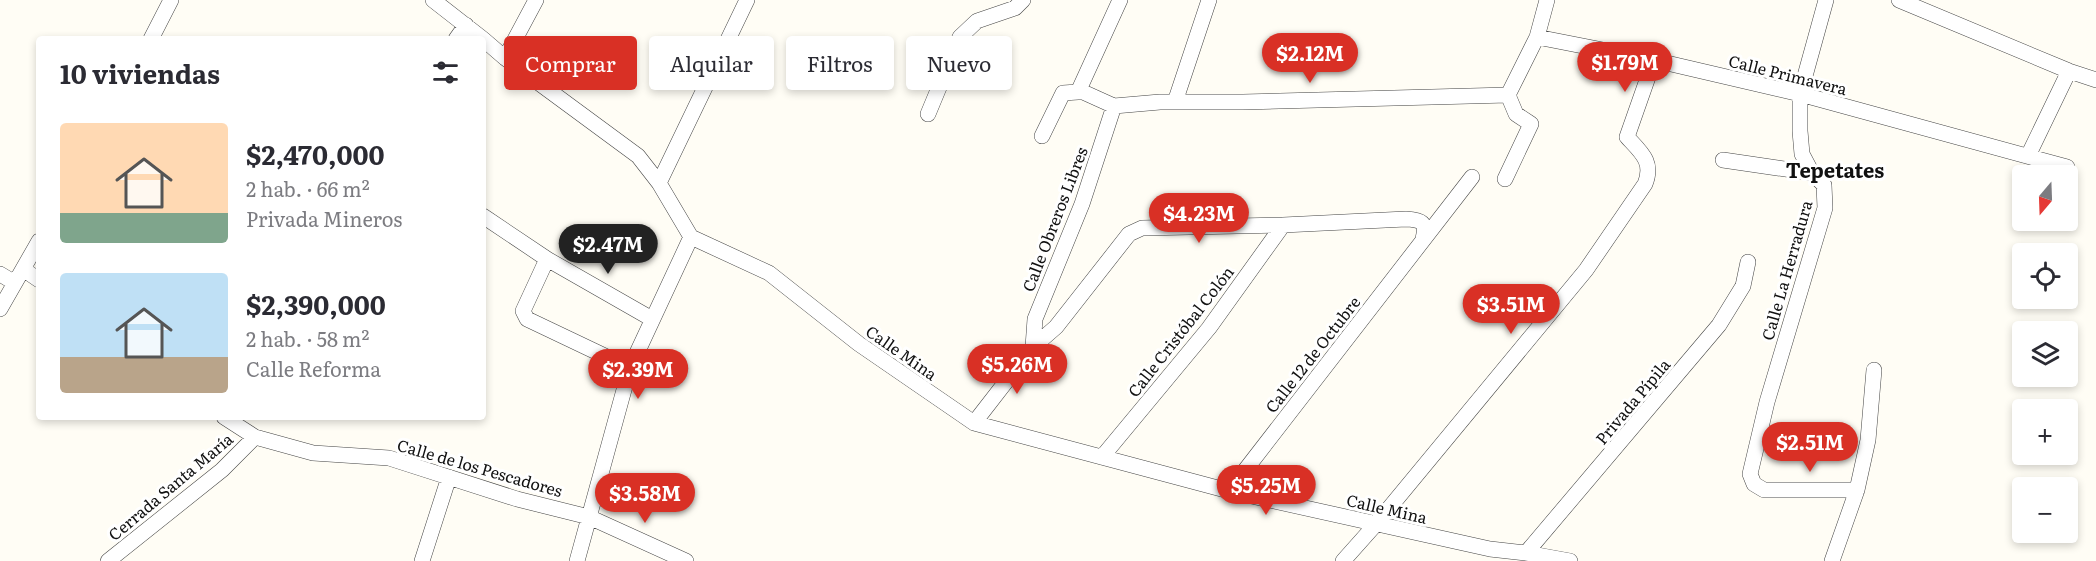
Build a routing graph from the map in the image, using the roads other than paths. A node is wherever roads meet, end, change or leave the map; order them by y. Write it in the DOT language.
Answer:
graph roads {
  1 [pos="171,0"];
  2 [pos="434,0"];
  3 [pos="536,0"];
  4 [pos="747,0"];
  5 [pos="1023,0"];
  6 [pos="1120,0"];
  7 [pos="1209,0"];
  8 [pos="1547,0"];
  9 [pos="1826,0"];
  10 [pos="1899,0"];
  11 [pos="466,25"];
  12 [pos="153,36"];
  13 [pos="458,36"];
  14 [pos="479,36"];
  15 [pos="517,36"];
  16 [pos="1537,38"];
  17 [pos="486,42"];
  18 [pos="504,57"];
  19 [pos="1654,60"];
  20 [pos="2069,71"];
  21 [pos="2096,80"];
  22 [pos="548,90"];
  23 [pos="1078,92"];
  24 [pos="1800,94"];
  25 [pos="1508,95"];
  26 [pos="1175,102"];
  27 [pos="1114,106"];
  28 [pos="928,114"];
  29 [pos="1042,135"];
  30 [pos="2028,156"];
  31 [pos="1723,160"];
  32 [pos="2060,165"];
  33 [pos="1812,173"];
  34 [pos="1472,177"];
  35 [pos="1505,179"];
  36 [pos="659,183"];
  37 [pos="486,218"];
  38 [pos="1283,225"];
  39 [pos="690,237"];
  40 [pos="1423,239"];
  41 [pos="36,246"];
  42 [pos="547,259"];
  43 [pos="1748,262"];
  44 [pos="23,269"];
  45 [pos="0,274"];
  46 [pos="36,278"];
  47 [pos="15,283"];
  48 [pos="0,309"];
  49 [pos="652,319"];
  50 [pos="1033,347"];
  51 [pos="630,368"];
  52 [pos="1874,370"];
  53 [pos="229,420"];
  54 [pos="974,423"];
  55 [pos="255,437"];
  56 [pos="1102,458"];
  57 [pos="449,477"];
  58 [pos="1857,490"];
  59 [pos="1229,491"];
  60 [pos="589,517"];
  61 [pos="1376,524"];
  62 [pos="1527,553"];
  63 [pos="1487,555"];
  64 [pos="108,561"];
  65 [pos="422,561"];
  66 [pos="577,561"];
  67 [pos="686,561"];
  68 [pos="1343,561"];
  69 [pos="1570,561"];
  70 [pos="1832,561"];
  1 -- 12 [label="street"];
  2 -- 11 [label="street"];
  3 -- 15 [label="street"];
  4 -- 36 [label="street"];
  5 -- 28 [label="street"];
  6 -- 23 [label="street"];
  7 -- 26 [label="street"];
  8 -- 16 [label="street"];
  9 -- 24 [label="street, Calle La Herradura"];
  10 -- 20 [label="street"];
  11 -- 13 [label="street"];
  11 -- 14 [label="street"];
  16 -- 19 [label="street, Calle Primavera"];
  16 -- 25 [label="street"];
  17 -- 18 [label="street"];
  19 -- 24 [label="street, Calle Primavera"];
  19 -- 61 [label="street"];
  20 -- 21 [label="street"];
  20 -- 30 [label="street"];
  22 -- 36 [label="street"];
  23 -- 27 [label="street"];
  23 -- 29 [label="street"];
  24 -- 30 [label="street, Calle Primavera"];
  24 -- 33 [label="street, Calle La Herradura"];
  25 -- 26 [label="street"];
  25 -- 35 [label="street"];
  26 -- 27 [label="street"];
  27 -- 50 [label="street, Calle Obreros Libres"];
  30 -- 32 [label="street, Calle Primavera"];
  31 -- 33 [label="street"];
  33 -- 58 [label="street, Calle La Herradura"];
  34 -- 40 [label="street, Calle 12 de Octubre"];
  36 -- 39 [label="street"];
  37 -- 42 [label="street"];
  38 -- 40 [label="street"];
  38 -- 50 [label="street"];
  38 -- 56 [label="street, Calle Cristóbal Colón"];
  39 -- 49 [label="street"];
  39 -- 54 [label="street, Calle Mina"];
  40 -- 59 [label="street, Calle 12 de Octubre"];
  41 -- 44 [label="street"];
  42 -- 49 [label="street"];
  42 -- 51 [label="street"];
  43 -- 62 [label="street, Privada Pípila"];
  44 -- 46 [label="street"];
  44 -- 47 [label="street"];
  45 -- 47 [label="street"];
  47 -- 48 [label="street"];
  49 -- 51 [label="street"];
  50 -- 54 [label="street"];
  51 -- 60 [label="street"];
  52 -- 58 [label="street"];
  53 -- 55 [label="street, Calle de los Pescadores"];
  54 -- 56 [label="street, Calle Mina"];
  55 -- 57 [label="street, Calle de los Pescadores"];
  55 -- 64 [label="street, Cerrada Santa María"];
  56 -- 59 [label="street, Calle Mina"];
  57 -- 60 [label="street, Calle de los Pescadores"];
  57 -- 65 [label="street"];
  58 -- 70 [label="street"];
  59 -- 61 [label="street, Calle Mina"];
  60 -- 66 [label="street"];
  60 -- 67 [label="street, Calle de los Pescadores"];
  61 -- 63 [label="street, Calle Mina"];
  61 -- 68 [label="street"];
  62 -- 63 [label="street, Calle Mina"];
  62 -- 69 [label="street, Calle Mina"];
}
